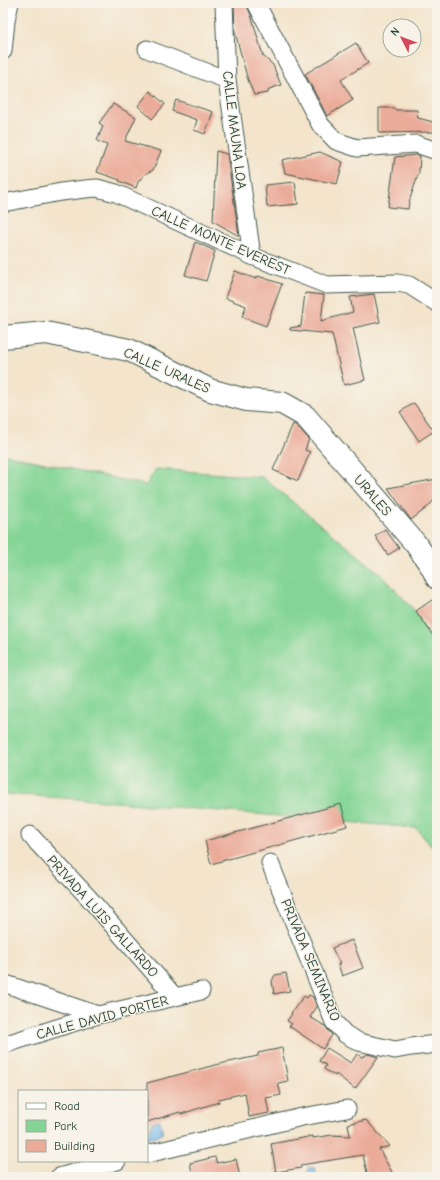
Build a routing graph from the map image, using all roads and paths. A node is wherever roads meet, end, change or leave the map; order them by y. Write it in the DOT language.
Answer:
graph roads {
  1 [pos="10,3"];
  2 [pos="224,3"];
  3 [pos="256,3"];
  4 [pos="5,23"];
  5 [pos="147,49"];
  6 [pos="3,51"];
  7 [pos="228,80"];
  8 [pos="437,151"];
  9 [pos="3,203"];
  10 [pos="252,256"];
  11 [pos="437,303"];
  12 [pos="3,337"];
  13 [pos="305,416"];
  14 [pos="437,578"];
  15 [pos="30,835"];
  16 [pos="270,863"];
  17 [pos="3,983"];
  18 [pos="201,991"];
  19 [pos="175,997"];
  20 [pos="98,1015"];
  21 [pos="437,1044"];
  22 [pos="3,1045"];
  23 [pos="347,1109"];
  24 [pos="148,1154"];
  25 [pos="112,1162"];
  26 [pos="59,1177"];
  1 -- 4 [label="street"];
  2 -- 7 [label="street, CALLE MAUNA LOA"];
  3 -- 8 [label="street"];
  4 -- 6 [label="street"];
  5 -- 7 [label="street"];
  7 -- 10 [label="street, CALLE MAUNA LOA"];
  9 -- 10 [label="street, CALLE MONTE EVEREST"];
  10 -- 11 [label="street, CALLE MONTE EVEREST"];
  12 -- 13 [label="street, CALLE URALES"];
  13 -- 14 [label="street, URALES"];
  15 -- 19 [label="street, PRIVADA LUIS GALLARDO"];
  16 -- 21 [label="street, PRIVADA SEMINARIO"];
  17 -- 20 [label="street"];
  18 -- 19 [label="street, CALLE DAVID PORTER"];
  19 -- 20 [label="street, CALLE DAVID PORTER"];
  20 -- 22 [label="street, CALLE DAVID PORTER"];
  23 -- 24 [label="street"];
  25 -- 26 [label="street"];
}
